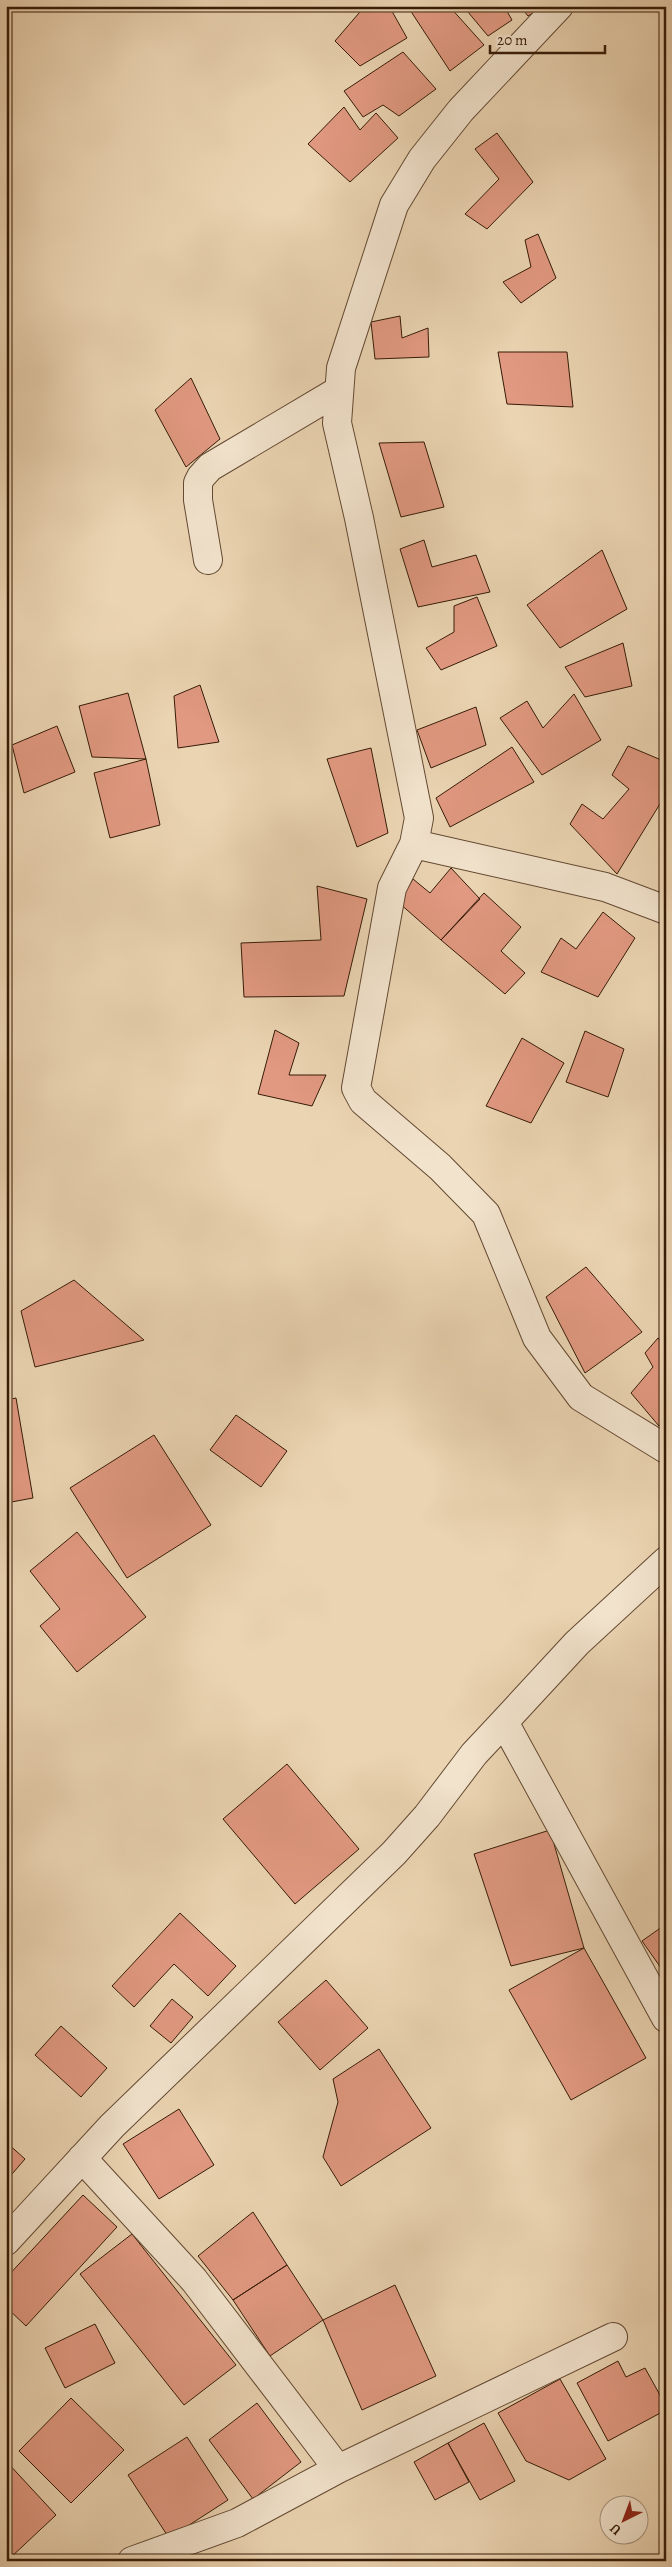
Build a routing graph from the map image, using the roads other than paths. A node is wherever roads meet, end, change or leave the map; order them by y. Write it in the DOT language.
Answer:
graph roads {
  1 [pos="559,6"];
  2 [pos="338,390"];
  3 [pos="208,560"];
  4 [pos="414,844"];
  5 [pos="666,910"];
  6 [pos="666,1449"];
  7 [pos="666,1561"];
  8 [pos="504,1722"];
  9 [pos="666,2018"];
  10 [pos="82,2158"];
  11 [pos="6,2241"];
  12 [pos="613,2337"];
  13 [pos="338,2469"];
  14 [pos="132,2561"];
  1 -- 2 [label="street"];
  2 -- 3 [label="street"];
  2 -- 4 [label="street"];
  4 -- 5 [label="street"];
  4 -- 6 [label="street"];
  7 -- 8 [label="street"];
  8 -- 9 [label="street"];
  8 -- 10 [label="street"];
  10 -- 11 [label="street"];
  10 -- 13 [label="street"];
  12 -- 13 [label="street"];
  13 -- 14 [label="street"];
}
